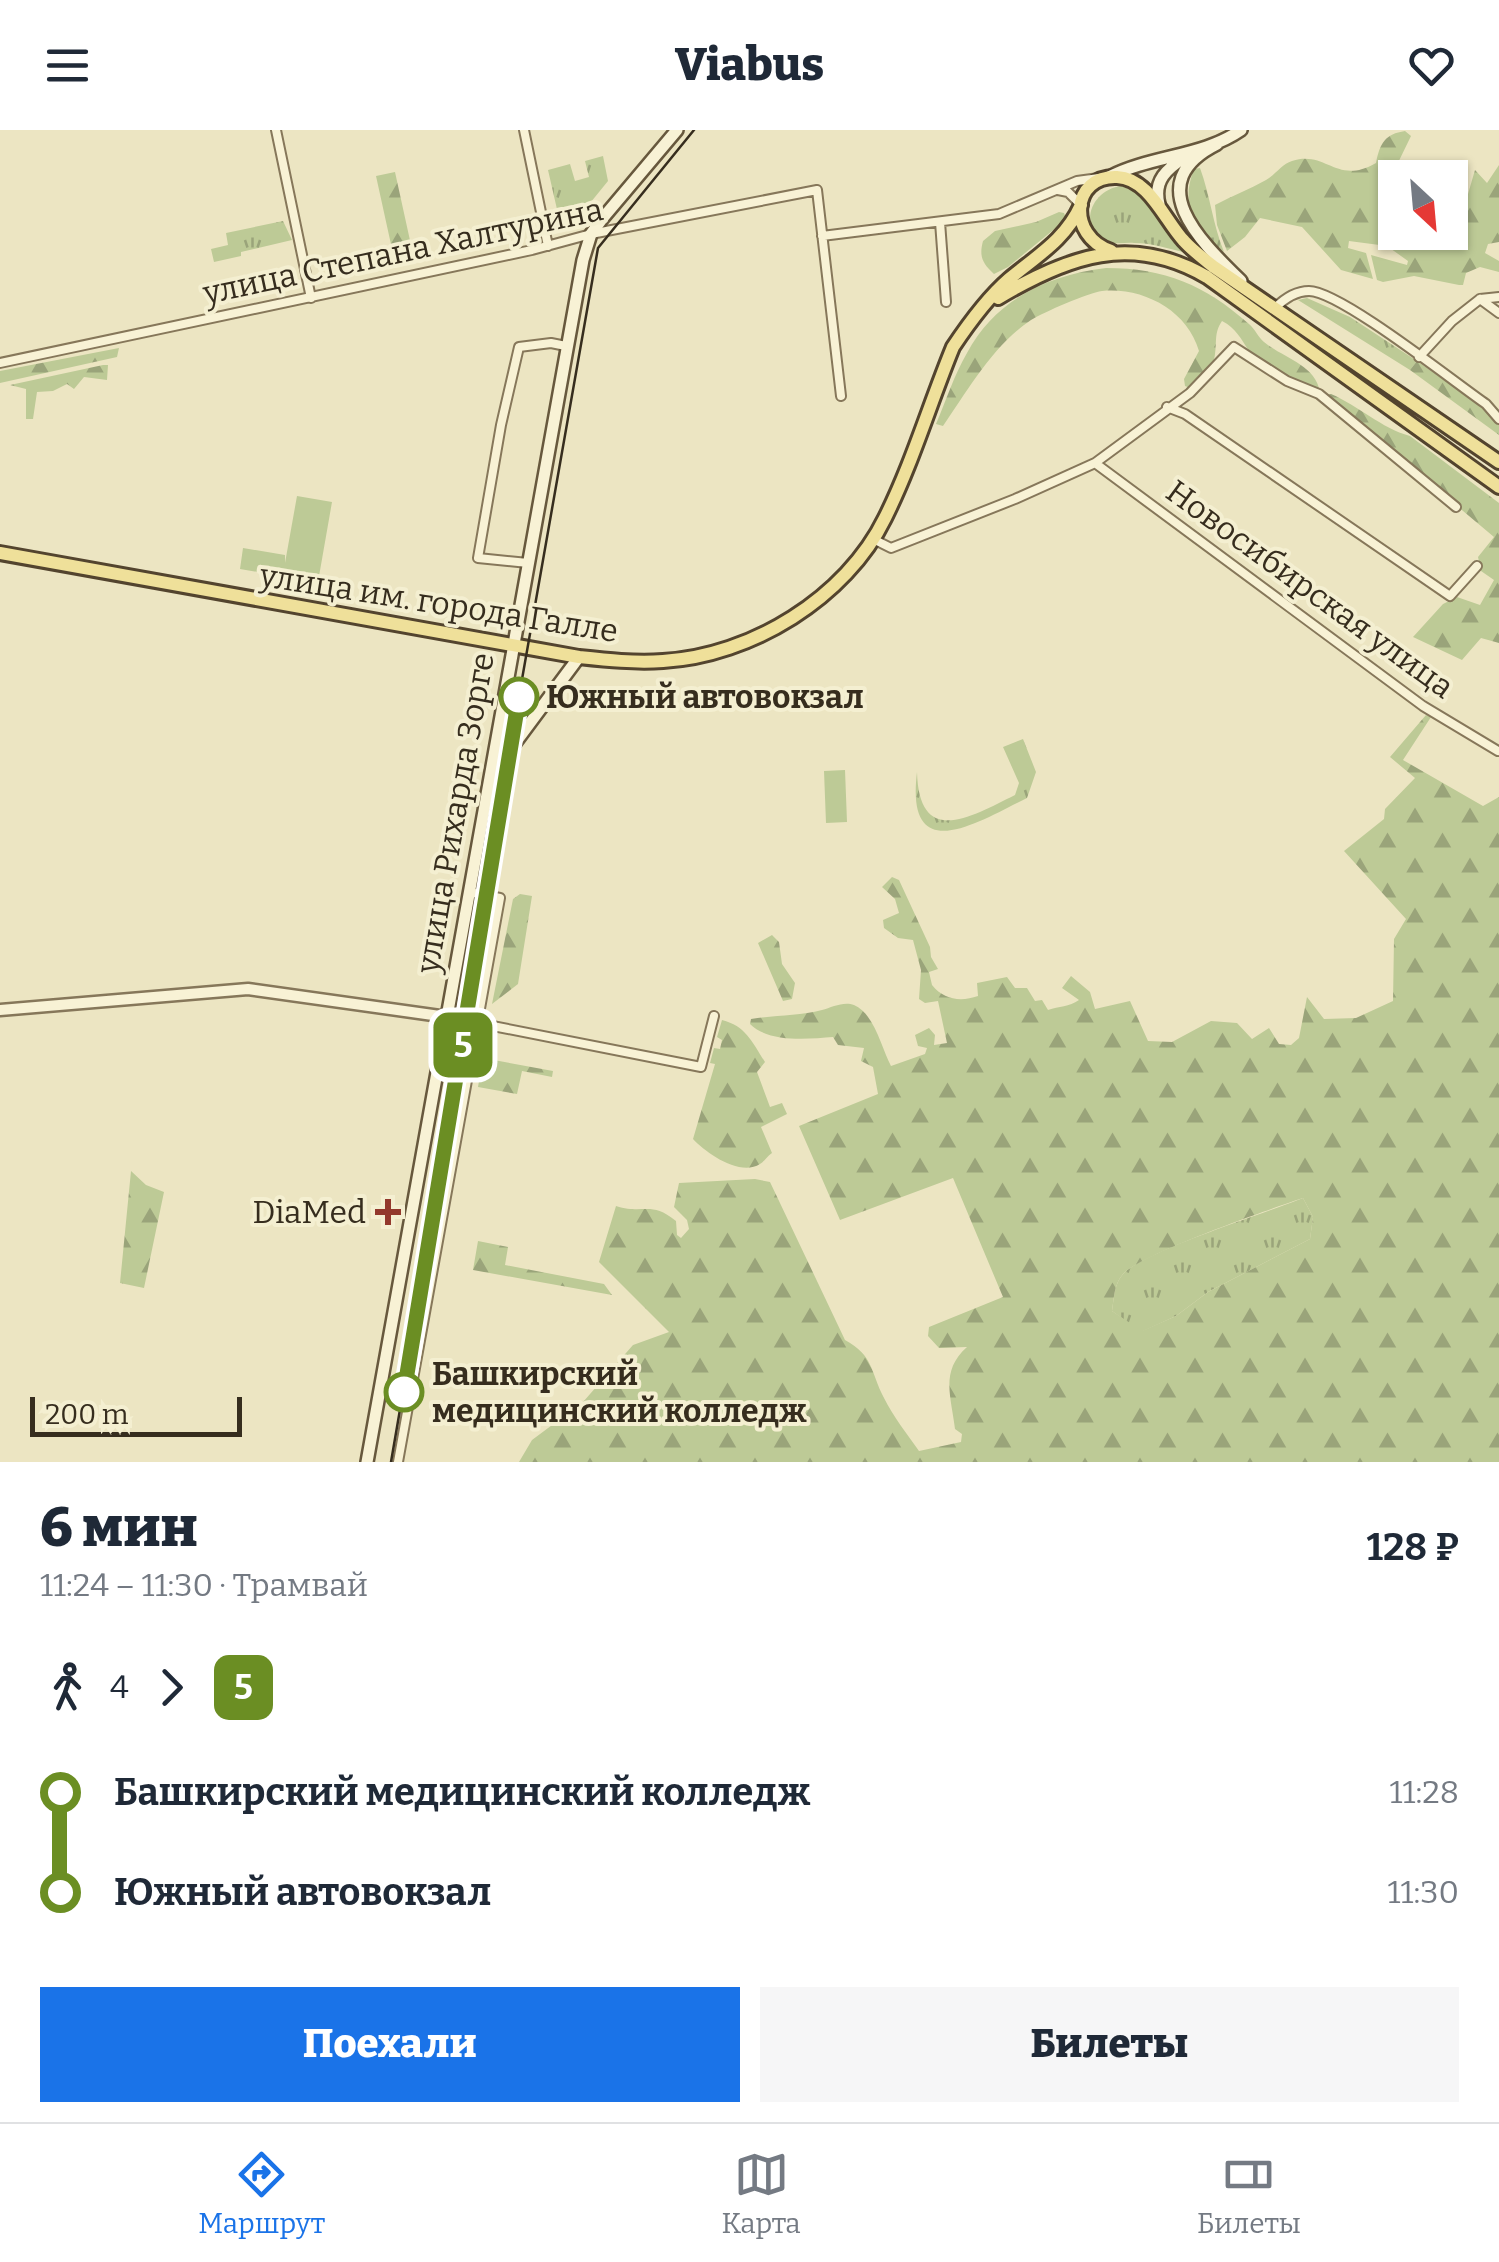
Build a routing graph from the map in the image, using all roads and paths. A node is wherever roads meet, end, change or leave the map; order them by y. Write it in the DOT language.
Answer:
graph roads {
  1 [pos="276,130"];
  2 [pos="524,130"];
  3 [pos="677,130"];
  4 [pos="1241,130"];
  5 [pos="1217,144"];
  6 [pos="1194,151"];
  7 [pos="1108,177"];
  8 [pos="1058,190"];
  9 [pos="1080,205"];
  10 [pos="1163,215"];
  11 [pos="940,222"];
  12 [pos="591,234"];
  13 [pos="822,236"];
  14 [pos="548,246"];
  15 [pos="1111,251"];
  16 [pos="1251,291"];
  17 [pos="1499,297"];
  18 [pos="312,298"];
  19 [pos="1480,299"];
  20 [pos="946,302"];
  21 [pos="983,306"];
  22 [pos="1275,308"];
  23 [pos="1499,312"];
  24 [pos="566,346"];
  25 [pos="1419,357"];
  26 [pos="0,363"];
  27 [pos="841,396"];
  28 [pos="1168,407"];
  29 [pos="1499,419"];
  30 [pos="1499,462"];
  31 [pos="1095,463"];
  32 [pos="1499,487"];
  33 [pos="1456,507"];
  34 [pos="873,538"];
  35 [pos="0,553"];
  36 [pos="528,563"];
  37 [pos="1477,566"];
  38 [pos="512,648"];
  39 [pos="579,657"];
  40 [pos="1498,751"];
  41 [pos="489,778"];
  42 [pos="469,892"];
  43 [pos="0,1010"];
  44 [pos="714,1016"];
  45 [pos="446,1017"];
  46 [pos="476,1023"];
  47 [pos="368,1462"];
  48 [pos="398,1462"];
  1 -- 18 [label="street"];
  2 -- 14 [label="street"];
  3 -- 12 [label="main road"];
  4 -- 5 [label="main road"];
  5 -- 6 [label="main road"];
  5 -- 16 [label="main road"];
  6 -- 7 [label="main road"];
  6 -- 10 [label="main road"];
  7 -- 8 [label="street"];
  7 -- 9 [label="main road, улица им. города Галле"];
  7 -- 10 [label="main road"];
  8 -- 9 [label="street"];
  8 -- 11 [label="street"];
  9 -- 15 [label="main road"];
  9 -- 21 [label="main road, улица им. города Галле"];
  10 -- 16 [label="main road"];
  11 -- 13 [label="street"];
  11 -- 20 [label="street"];
  12 -- 13 [label="street, улица Степана Халтурина"];
  12 -- 14 [label="street, улица Степана Халтурина"];
  12 -- 24 [label="main road, улица Рихарда Зорге"];
  13 -- 27 [label="street"];
  14 -- 18 [label="street, улица Степана Халтурина"];
  15 -- 21 [label="main road, улица им. города Галле"];
  15 -- 32 [label="main road, улица им. города Галле"];
  16 -- 22 [label="main road"];
  17 -- 19 [label="street"];
  18 -- 26 [label="street, улица Степана Халтурина"];
  19 -- 23 [label="street"];
  19 -- 25 [label="street"];
  21 -- 34 [label="main road, улица им. города Галле"];
  22 -- 25 [label="street"];
  22 -- 30 [label="main road"];
  24 -- 36 [label="main road, улица Рихарда Зорге"];
  24 -- 36 [label="street"];
  25 -- 29 [label="street"];
  28 -- 31 [label="street"];
  28 -- 33 [label="street"];
  28 -- 37 [label="street"];
  31 -- 34 [label="street"];
  31 -- 40 [label="street, Новосибирская улица"];
  34 -- 39 [label="main road, улица им. города Галле"];
  35 -- 38 [label="main road, улица им. города Галле"];
  36 -- 38 [label="main road, улица Рихарда Зорге"];
  38 -- 39 [label="main road, улица им. города Галле"];
  38 -- 41 [label="main road, улица Рихарда Зорге"];
  39 -- 41 [label="main road"];
  41 -- 42 [label="main road, улица Рихарда Зорге"];
  42 -- 45 [label="main road, улица Рихарда Зорге"];
  42 -- 46 [label="street"];
  43 -- 45 [label="street"];
  44 -- 46 [label="street"];
  45 -- 46 [label="street"];
  45 -- 47 [label="main road, улица Рихарда Зорге"];
  46 -- 48 [label="street"];
}
